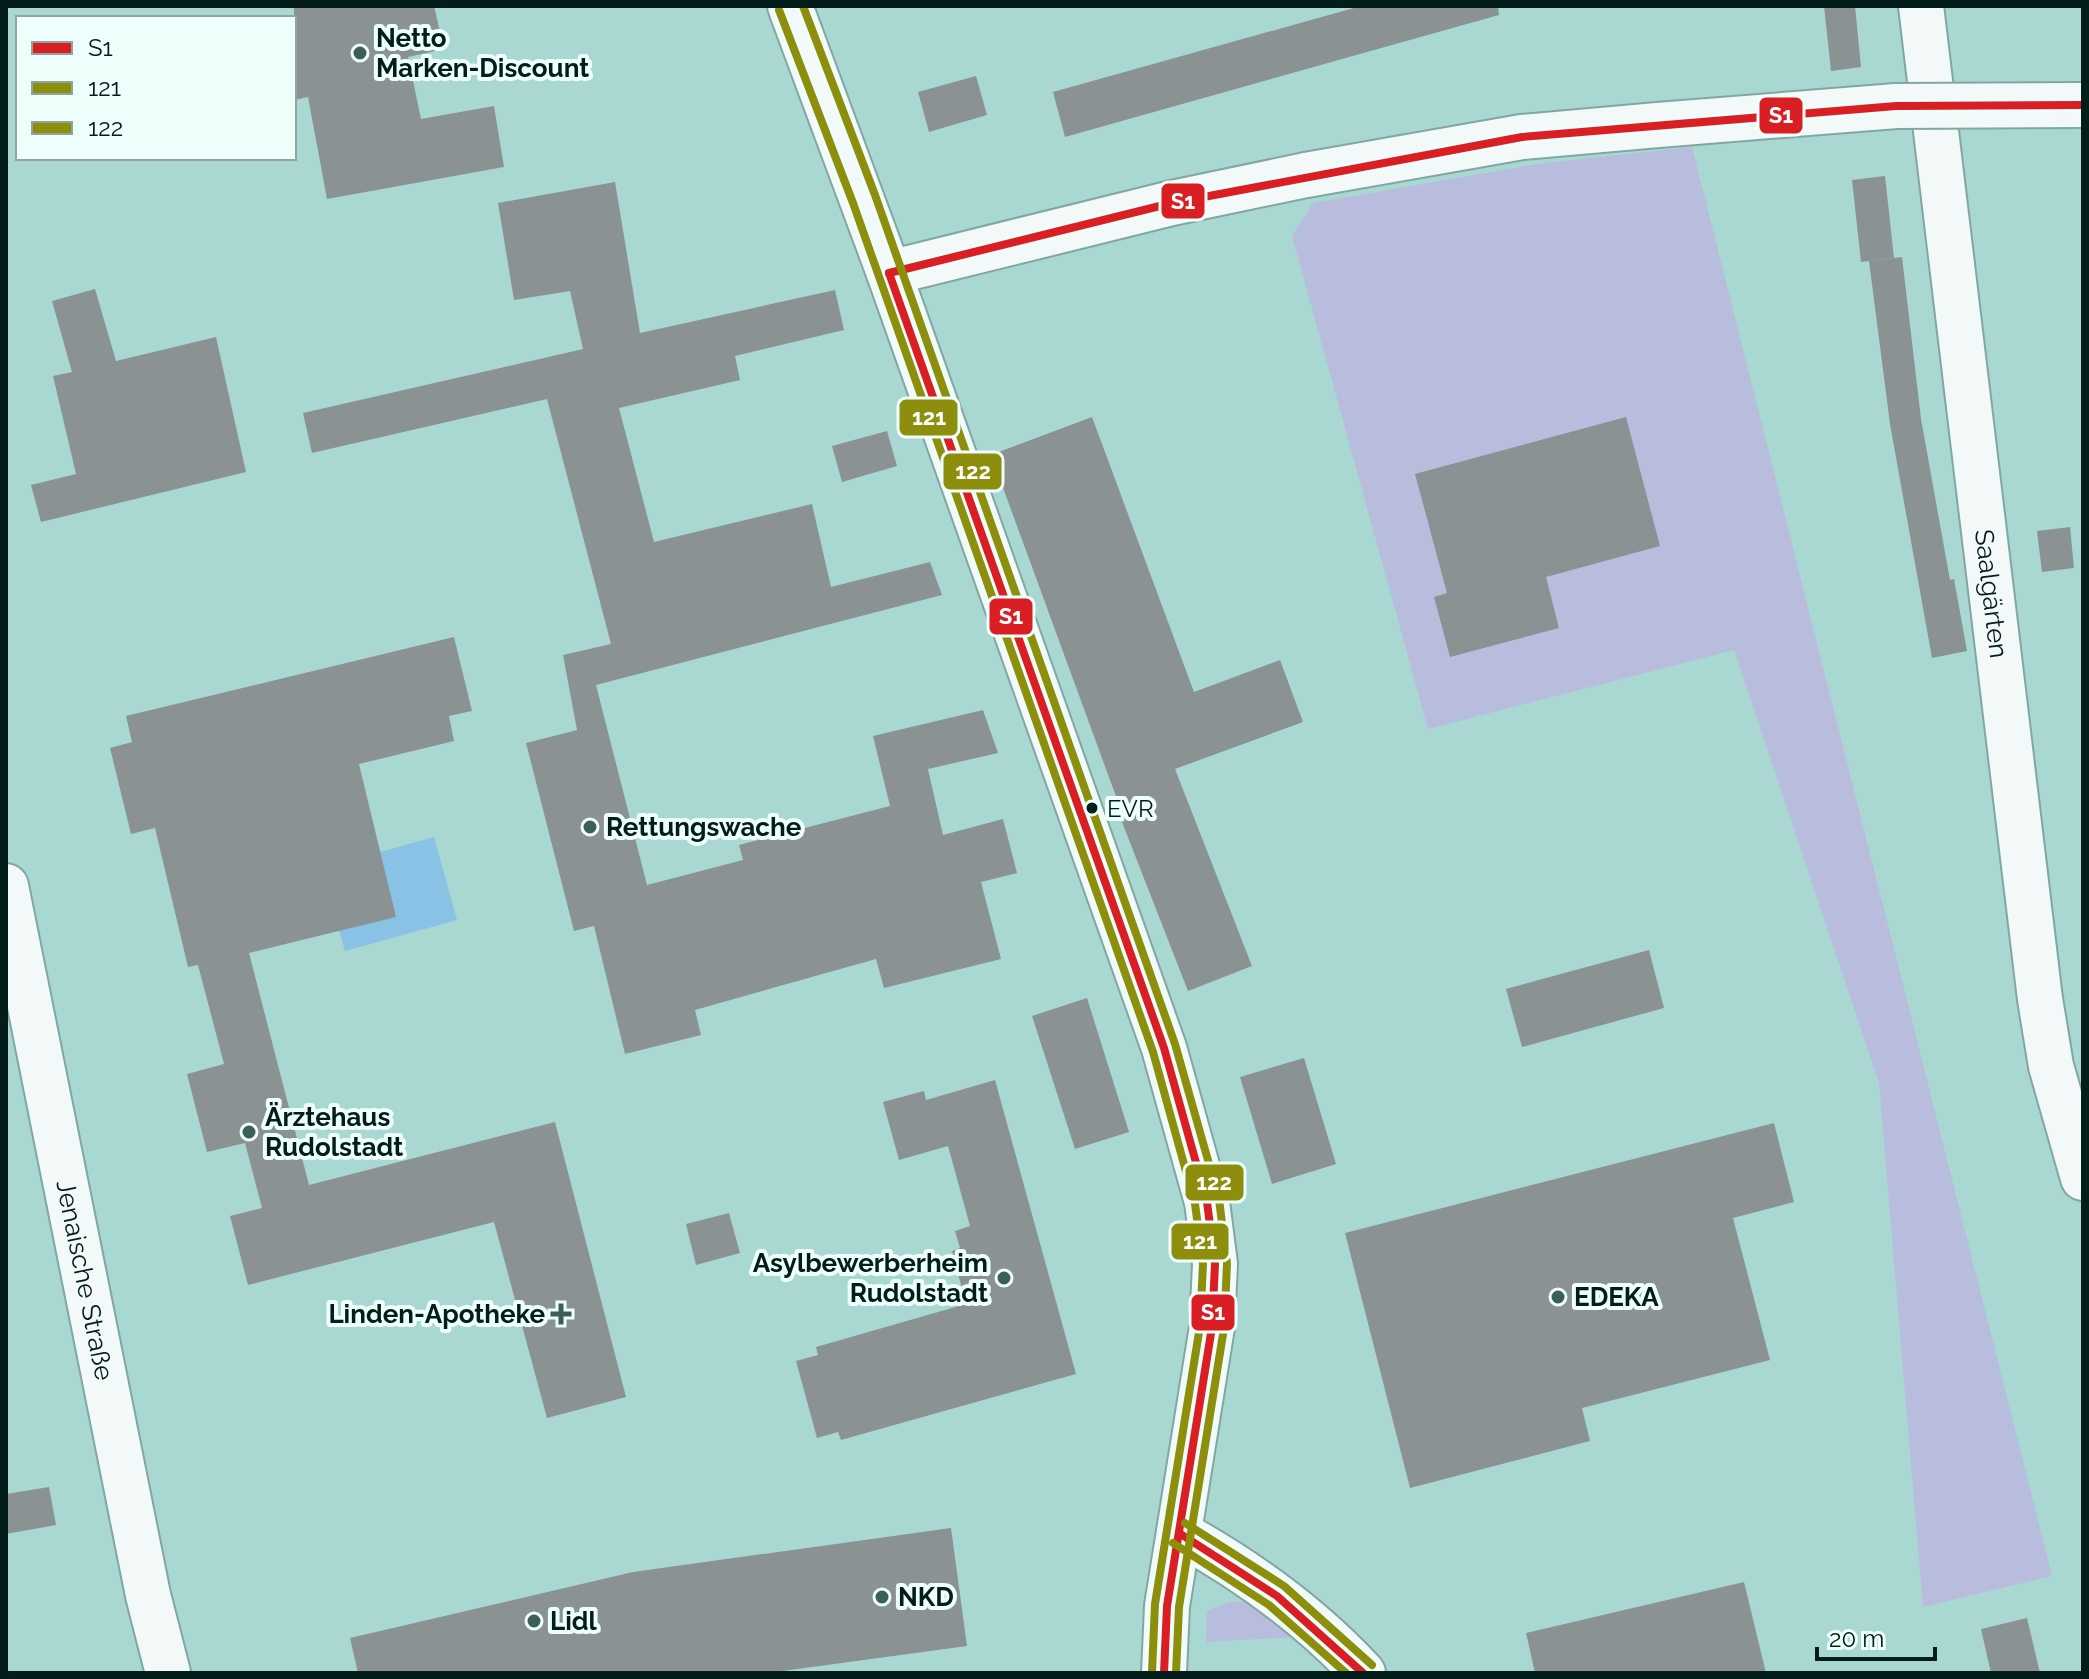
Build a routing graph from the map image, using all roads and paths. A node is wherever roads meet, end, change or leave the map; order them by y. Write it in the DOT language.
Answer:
graph roads {
  1 [pos="790,6"];
  2 [pos="1921,6"];
  3 [pos="2083,105"];
  4 [pos="889,273"];
  5 [pos="6,886"];
  6 [pos="2083,1178"];
  7 [pos="1179,1533"];
  8 [pos="168,1673"];
  9 [pos="1164,1673"];
  10 [pos="1363,1673"];
  1 -- 4 [label="main road"];
  2 -- 6 [label="main road, Saalgärten"];
  3 -- 4 [label="main road, bridge"];
  4 -- 7 [label="main road"];
  5 -- 8 [label="main road, Jenaische Straße"];
  7 -- 9 [label="main road"];
  7 -- 10 [label="main road"];
}
